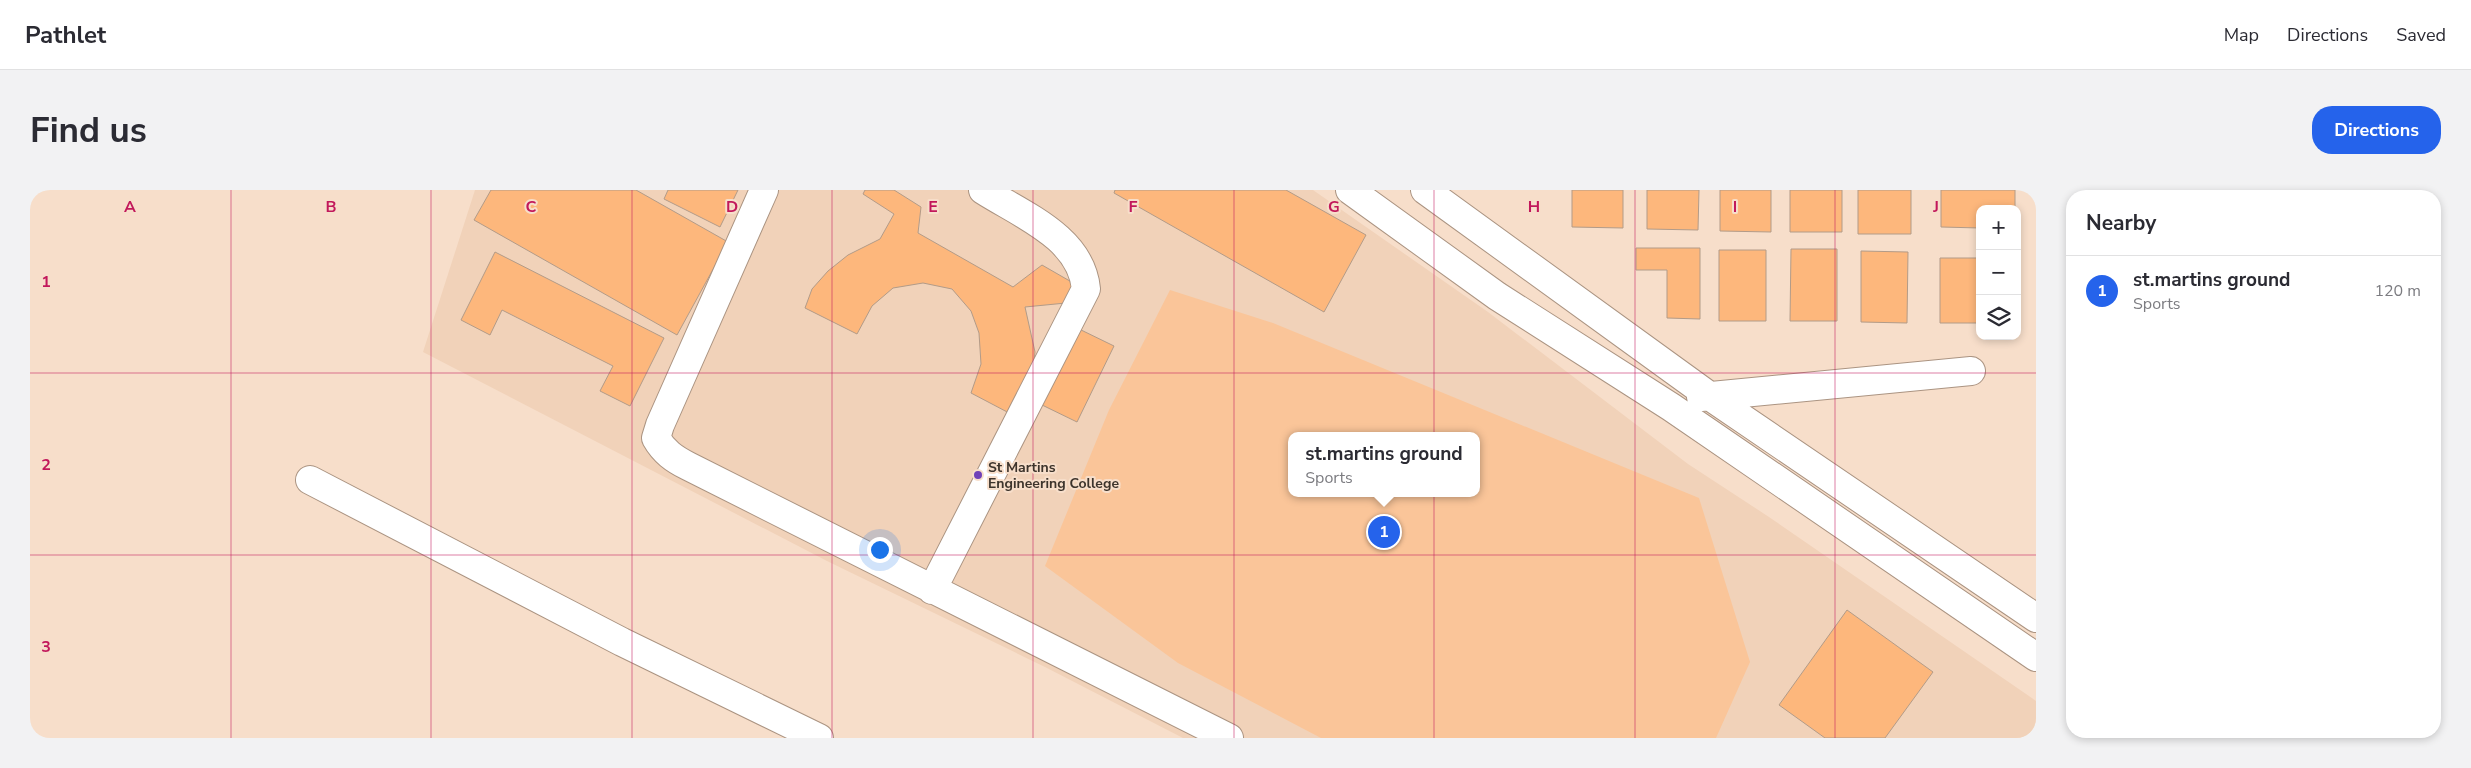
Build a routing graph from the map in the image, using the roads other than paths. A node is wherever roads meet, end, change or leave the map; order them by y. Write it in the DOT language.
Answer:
graph roads {
  1 [pos="764,190"];
  2 [pos="983,190"];
  3 [pos="1350,190"];
  4 [pos="1425,190"];
  5 [pos="1971,371"];
  6 [pos="1708,395"];
  7 [pos="1671,407"];
  8 [pos="310,480"];
  9 [pos="932,590"];
  10 [pos="2036,618"];
  11 [pos="2036,657"];
  12 [pos="820,738"];
  13 [pos="1228,738"];
  1 -- 9 [label="street"];
  2 -- 9 [label="street"];
  3 -- 7 [label="street"];
  4 -- 6 [label="street"];
  5 -- 6 [label="street"];
  6 -- 7 [label="street"];
  6 -- 10 [label="street"];
  7 -- 11 [label="street"];
  8 -- 12 [label="street"];
  9 -- 13 [label="street"];
}
